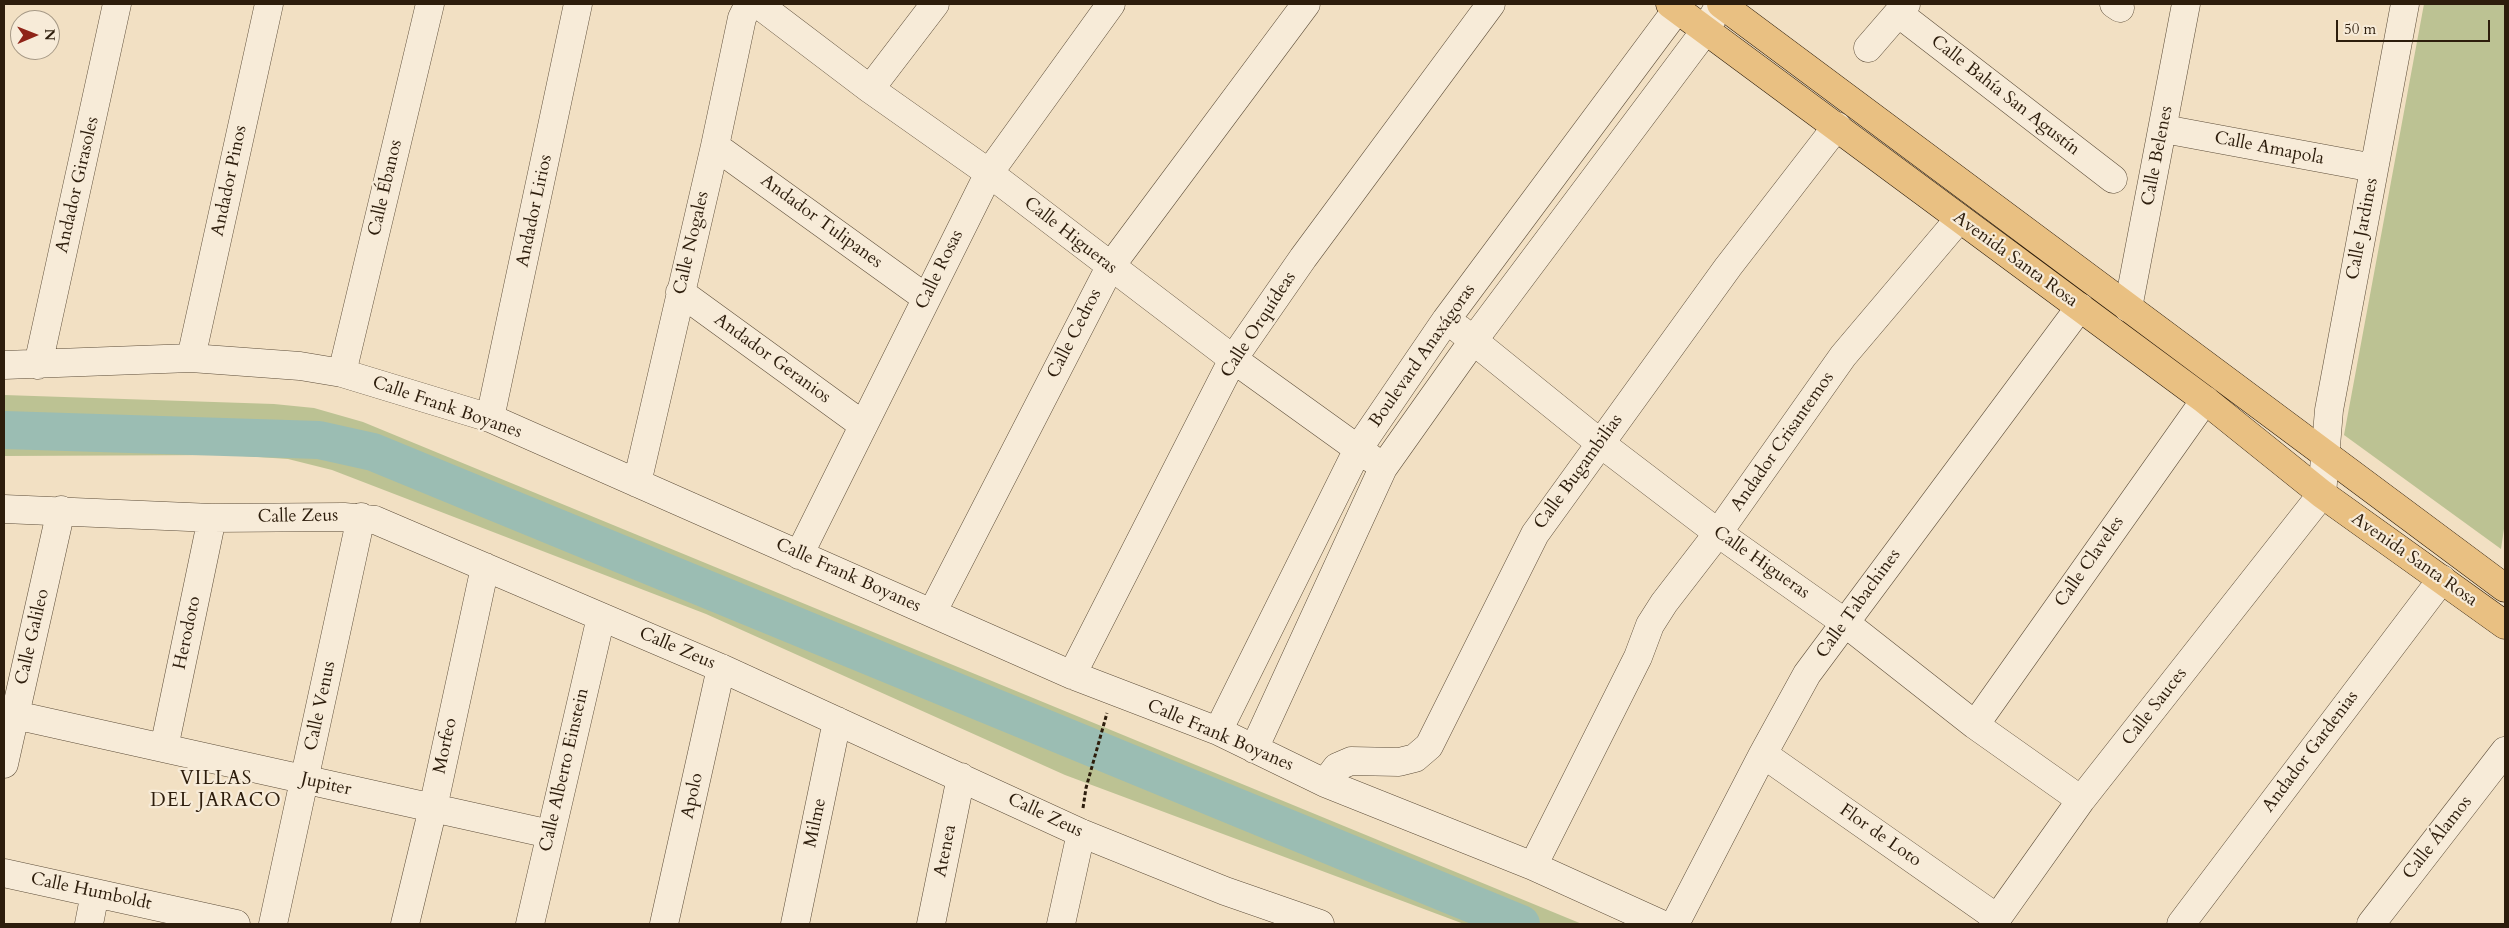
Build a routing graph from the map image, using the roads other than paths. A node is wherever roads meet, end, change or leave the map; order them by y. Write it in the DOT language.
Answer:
graph roads {
  1 [pos="117,4"];
  2 [pos="269,4"];
  3 [pos="430,4"];
  4 [pos="578,4"];
  5 [pos="749,4"];
  6 [pos="758,4"];
  7 [pos="935,4"];
  8 [pos="1111,4"];
  9 [pos="1306,4"];
  10 [pos="1491,4"];
  11 [pos="1720,4"];
  12 [pos="2186,4"];
  13 [pos="2405,4"];
  14 [pos="1676,5"];
  15 [pos="1902,8"];
  16 [pos="1705,31"];
  17 [pos="1868,48"];
  18 [pos="870,89"];
  19 [pos="1837,126"];
  20 [pos="2164,129"];
  21 [pos="715,146"];
  22 [pos="2374,168"];
  23 [pos="989,173"];
  24 [pos="2113,179"];
  25 [pos="1959,219"];
  26 [pos="1110,267"];
  27 [pos="680,292"];
  28 [pos="926,298"];
  29 [pos="2080,307"];
  30 [pos="2128,308"];
  31 [pos="1446,320"];
  32 [pos="1474,341"];
  33 [pos="191,358"];
  34 [pos="1233,359"];
  35 [pos="4,365"];
  36 [pos="38,365"];
  37 [pos="342,373"];
  38 [pos="2205,400"];
  39 [pos="490,418"];
  40 [pos="863,425"];
  41 [pos="1600,442"];
  42 [pos="1358,449"];
  43 [pos="2326,454"];
  44 [pos="1383,468"];
  45 [pos="637,483"];
  46 [pos="2322,494"];
  47 [pos="4,509"];
  48 [pos="61,510"];
  49 [pos="360,517"];
  50 [pos="212,518"];
  51 [pos="1718,533"];
  52 [pos="799,555"];
  53 [pos="485,568"];
  54 [pos="2442,579"];
  55 [pos="2505,588"];
  56 [pos="932,613"];
  57 [pos="602,617"];
  58 [pos="1844,622"];
  59 [pos="2505,625"];
  60 [pos="721,668"];
  61 [pos="1072,675"];
  62 [pos="15,715"];
  63 [pos="837,721"];
  64 [pos="1975,725"];
  65 [pos="1218,732"];
  66 [pos="164,748"];
  67 [pos="1254,748"];
  68 [pos="2505,751"];
  69 [pos="1763,754"];
  70 [pos="4,764"];
  71 [pos="961,777"];
  72 [pos="306,780"];
  73 [pos="1325,783"];
  74 [pos="2081,800"];
  75 [pos="433,808"];
  76 [pos="1080,833"];
  77 [pos="550,834"];
  78 [pos="1532,866"];
  79 [pos="4,874"];
  80 [pos="95,894"];
  81 [pos="1995,921"];
  82 [pos="88,924"];
  83 [pos="236,924"];
  84 [pos="273,924"];
  85 [pos="405,924"];
  86 [pos="530,924"];
  87 [pos="664,924"];
  88 [pos="796,924"];
  89 [pos="931,924"];
  90 [pos="1061,924"];
  91 [pos="1320,924"];
  92 [pos="1661,924"];
  93 [pos="1675,924"];
  94 [pos="2181,924"];
  95 [pos="2371,924"];
  1 -- 36 [label="street, Andador Girasoles"];
  2 -- 33 [label="street, Andador Pinos"];
  3 -- 37 [label="street, Calle Ébanos"];
  4 -- 39 [label="street, Andador Lirios"];
  5 -- 21 [label="street, Calle Nogales"];
  6 -- 18 [label="street, Calle Higueras"];
  7 -- 18 [label="street"];
  8 -- 23 [label="street, Calle Rosas"];
  9 -- 26 [label="street, Calle Cedros"];
  10 -- 34 [label="street, Calle Orquídeas"];
  11 -- 16 [label="street, Avenida Santa Rosa"];
  11 -- 30 [label="main road, Avenida Santa Rosa"];
  12 -- 20 [label="street, Calle Belenes"];
  13 -- 22 [label="street, Calle Jardines"];
  14 -- 16 [label="main road, Avenida Santa Rosa"];
  14 -- 31 [label="street, Boulevard Anaxágoras"];
  15 -- 17 [label="street"];
  15 -- 24 [label="street, Calle Bahía San Agustín"];
  16 -- 19 [label="main road, Avenida Santa Rosa"];
  16 -- 32 [label="street, Boulevard Anaxágoras"];
  18 -- 23 [label="street, Calle Higueras"];
  19 -- 25 [label="main road, Avenida Santa Rosa"];
  19 -- 41 [label="street, Calle Bugambilias"];
  20 -- 22 [label="street, Calle Amapola"];
  20 -- 30 [label="street, Calle Belenes"];
  21 -- 27 [label="street, Calle Nogales"];
  21 -- 28 [label="street, Andador Tulipanes"];
  22 -- 43 [label="street, Calle Jardines"];
  23 -- 26 [label="street, Calle Higueras"];
  23 -- 28 [label="street, Calle Rosas"];
  25 -- 29 [label="main road, Avenida Santa Rosa"];
  25 -- 51 [label="street, Andador Crisantemos"];
  26 -- 34 [label="street, Calle Higueras"];
  26 -- 56 [label="street, Calle Cedros"];
  27 -- 40 [label="street, Andador Geranios"];
  27 -- 45 [label="street, Calle Nogales"];
  28 -- 40 [label="street, Calle Rosas"];
  29 -- 38 [label="main road, Avenida Santa Rosa"];
  29 -- 58 [label="street, Calle Tabachines"];
  30 -- 43 [label="main road, Avenida Santa Rosa"];
  31 -- 32 [label="street, Calle Higueras"];
  31 -- 42 [label="street, Boulevard Anaxágoras"];
  32 -- 41 [label="street, Calle Higueras"];
  32 -- 44 [label="street, Boulevard Anaxágoras"];
  33 -- 36 [label="street, Calle Frank Boyanes"];
  33 -- 37 [label="street, Calle Frank Boyanes"];
  34 -- 42 [label="street, Calle Higueras"];
  34 -- 61 [label="street, Calle Orquídeas"];
  35 -- 36 [label="street, Calle Frank Boyanes"];
  37 -- 39 [label="street, Calle Frank Boyanes"];
  38 -- 46 [label="main road, Avenida Santa Rosa"];
  38 -- 64 [label="street, Calle Claveles"];
  39 -- 45 [label="street, Calle Frank Boyanes"];
  40 -- 52 [label="street, Calle Rosas"];
  41 -- 51 [label="street, Calle Higueras"];
  41 -- 73 [label="street, Calle Bugambilias"];
  42 -- 44 [label="street, Calle Higueras"];
  42 -- 65 [label="street, Boulevard Anaxágoras"];
  43 -- 46 [label="street"];
  43 -- 55 [label="main road, Avenida Santa Rosa"];
  44 -- 67 [label="street, Boulevard Anaxágoras"];
  45 -- 52 [label="street, Calle Frank Boyanes"];
  46 -- 54 [label="main road, Avenida Santa Rosa"];
  46 -- 74 [label="street, Calle Sauces"];
  47 -- 48 [label="street, Calle Zeus"];
  48 -- 50 [label="street, Calle Zeus"];
  48 -- 62 [label="street, Calle Galileo"];
  49 -- 50 [label="street, Calle Zeus"];
  49 -- 53 [label="street, Calle Zeus"];
  49 -- 72 [label="street, Calle Venus"];
  50 -- 66 [label="street, Herodoto"];
  51 -- 58 [label="street, Calle Higueras"];
  51 -- 78 [label="street, Andador Crisantemos"];
  52 -- 56 [label="street, Calle Frank Boyanes"];
  53 -- 57 [label="street, Calle Zeus"];
  53 -- 75 [label="street, Morfeo"];
  54 -- 59 [label="main road, Avenida Santa Rosa"];
  54 -- 94 [label="street, Andador Gardenias"];
  56 -- 61 [label="street, Calle Frank Boyanes"];
  57 -- 60 [label="street, Calle Zeus"];
  57 -- 77 [label="street, Calle Alberto Einstein"];
  58 -- 64 [label="street, Calle Higueras"];
  58 -- 69 [label="street, Calle Tabachines"];
  60 -- 63 [label="street, Calle Zeus"];
  60 -- 87 [label="street, Apolo"];
  61 -- 65 [label="street, Calle Frank Boyanes"];
  62 -- 66 [label="street, Jupiter"];
  62 -- 70 [label="street, Calle Galileo"];
  63 -- 71 [label="street, Calle Zeus"];
  63 -- 88 [label="street, Milme"];
  64 -- 74 [label="street, Calle Higueras"];
  65 -- 67 [label="street, Calle Frank Boyanes"];
  66 -- 72 [label="street, Jupiter"];
  67 -- 73 [label="street, Calle Frank Boyanes"];
  68 -- 95 [label="street, Calle Álamos"];
  69 -- 81 [label="street, Flor de Loto"];
  69 -- 93 [label="street, Calle Tabachines"];
  71 -- 76 [label="street, Calle Zeus"];
  71 -- 89 [label="street, Atenea"];
  72 -- 75 [label="street, Jupiter"];
  72 -- 84 [label="street, Calle Venus"];
  73 -- 78 [label="street, Calle Frank Boyanes"];
  74 -- 81 [label="street, Calle Sauces"];
  75 -- 77 [label="street, Jupiter"];
  75 -- 85 [label="street, Morfeo"];
  76 -- 90 [label="street"];
  76 -- 91 [label="street, Calle Zeus"];
  77 -- 86 [label="street, Calle Alberto Einstein"];
  78 -- 92 [label="street, Calle Frank Boyanes"];
  79 -- 80 [label="street, Calle Humboldt"];
  80 -- 82 [label="street"];
  80 -- 83 [label="street, Calle Humboldt"];
}
